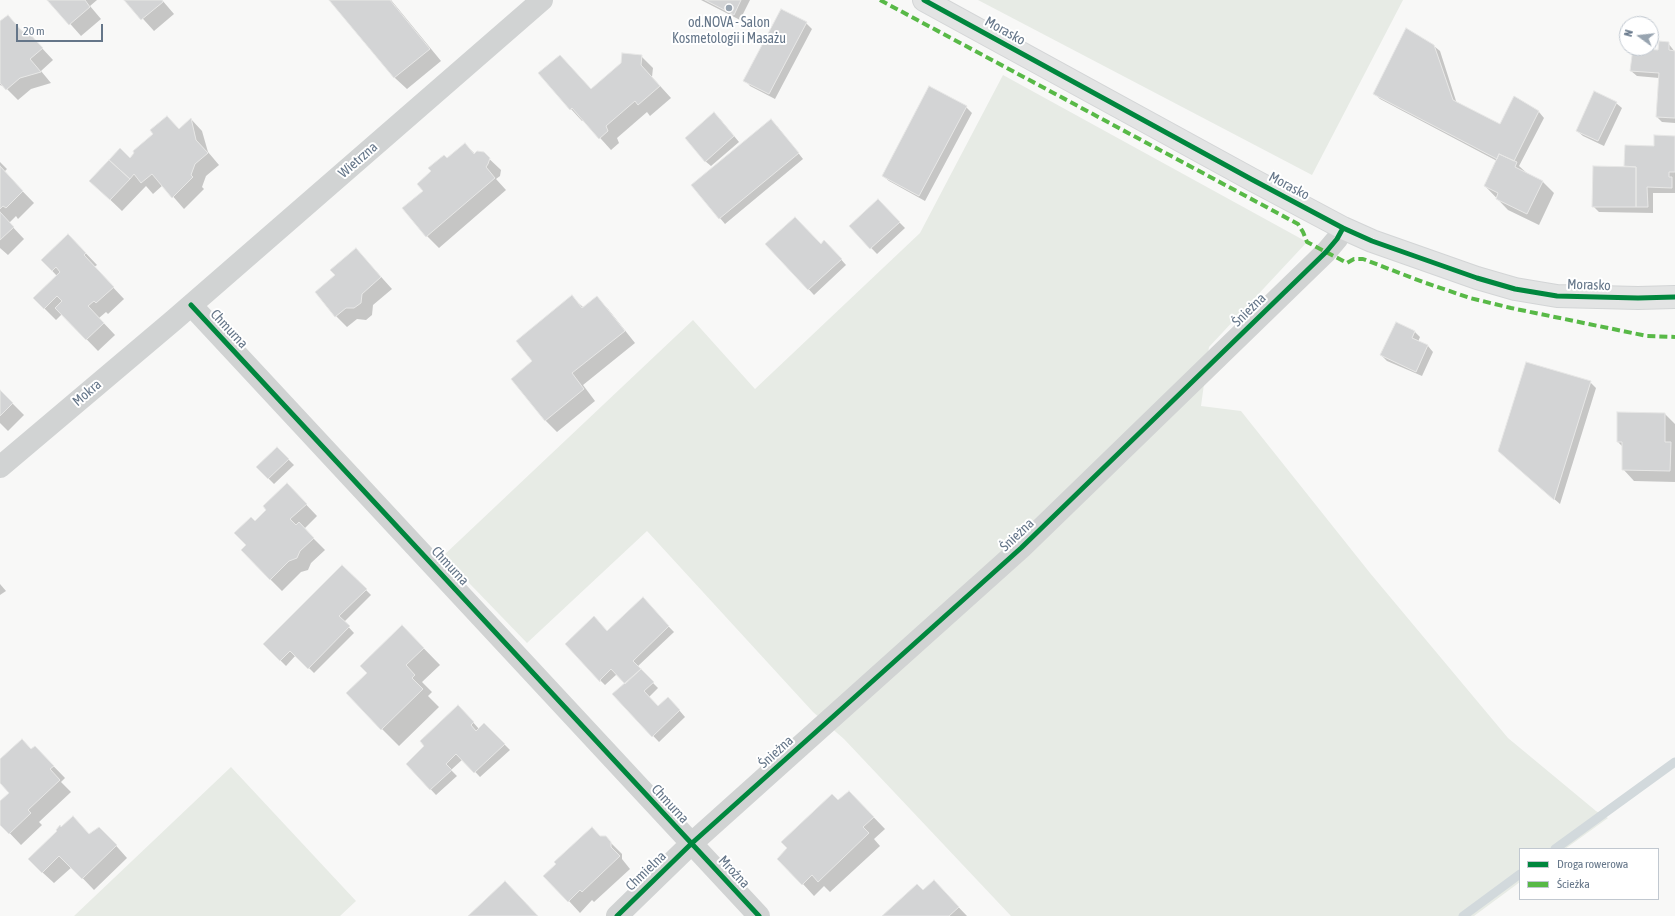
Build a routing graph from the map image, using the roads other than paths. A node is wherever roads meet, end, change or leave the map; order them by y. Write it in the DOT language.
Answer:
graph roads {
  1 [pos="542,0"];
  2 [pos="924,0"];
  3 [pos="1343,228"];
  4 [pos="1675,297"];
  5 [pos="191,305"];
  6 [pos="174,320"];
  7 [pos="0,467"];
  8 [pos="691,844"];
  9 [pos="617,916"];
  10 [pos="759,916"];
  1 -- 5 [label="street, Wietrzna"];
  2 -- 3 [label="street, Morasko"];
  3 -- 4 [label="street, Morasko"];
  3 -- 8 [label="street, Śnieżna"];
  5 -- 6 [label="street, Wietrzna"];
  5 -- 8 [label="street, Chmurna"];
  6 -- 7 [label="street, Mokra"];
  8 -- 9 [label="street, Chmielna"];
  8 -- 10 [label="street, Mroźna"];
}
